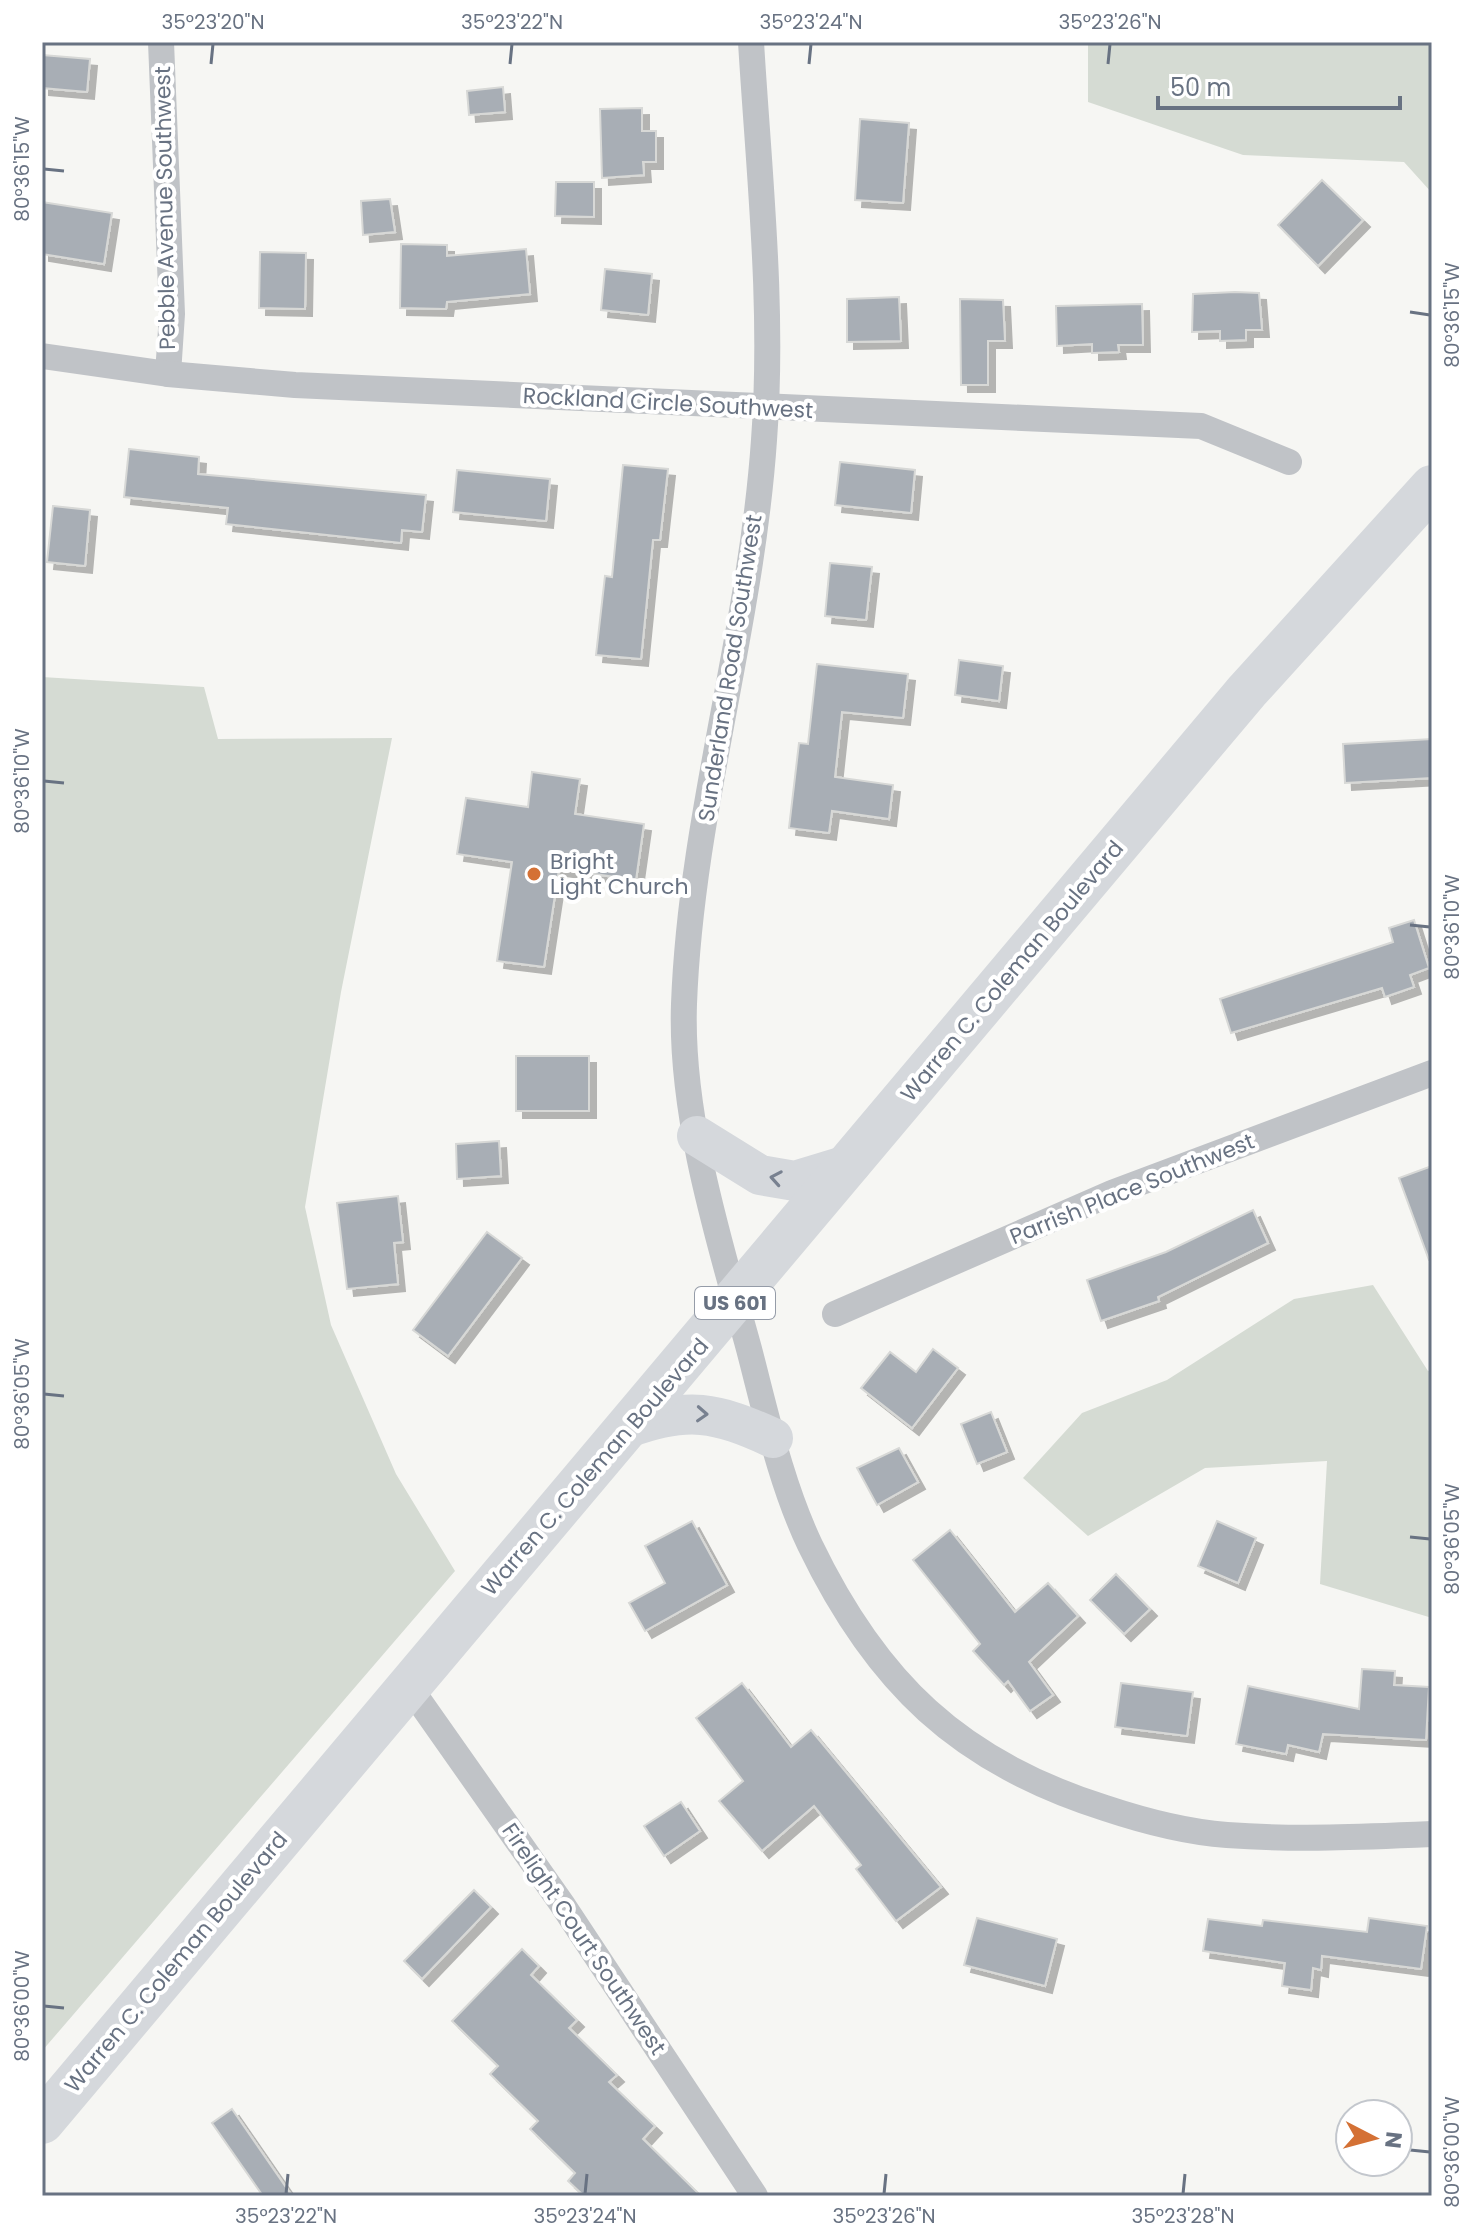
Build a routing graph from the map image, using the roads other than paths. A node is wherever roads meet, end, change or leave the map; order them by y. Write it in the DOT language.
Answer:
graph roads {
  1 [pos="161,42"];
  2 [pos="751,42"];
  3 [pos="42,356"];
  4 [pos="168,374"];
  5 [pos="765,409"];
  6 [pos="1289,462"];
  7 [pos="1432,487"];
  8 [pos="1432,1073"];
  9 [pos="697,1136"];
  10 [pos="851,1164"];
  11 [pos="736,1302"];
  12 [pos="835,1314"];
  13 [pos="628,1428"];
  14 [pos="773,1438"];
  15 [pos="408,1685"];
  16 [pos="1432,1834"];
  17 [pos="42,2122"];
  18 [pos="755,2196"];
  1 -- 4 [label="street, Pebble Avenue Southwest"];
  2 -- 5 [label="street, Sunderland Road Southwest"];
  3 -- 4 [label="street, Rockland Circle Southwest"];
  4 -- 5 [label="street, Rockland Circle Southwest"];
  5 -- 6 [label="street, Rockland Circle Southwest"];
  5 -- 9 [label="street, Sunderland Road Southwest"];
  7 -- 10 [label="highway, Warren C. Coleman Boulevard / US 601"];
  8 -- 12 [label="street, Parrish Place Southwest"];
  10 -- 9 [label="main road, one-way"];
  9 -- 11 [label="street, Sunderland Road Southwest"];
  10 -- 11 [label="highway, Warren C. Coleman Boulevard / US 601"];
  11 -- 13 [label="highway, Warren C. Coleman Boulevard / US 601"];
  11 -- 14 [label="street, Sunderland Road Southwest"];
  13 -- 14 [label="main road, one-way"];
  13 -- 15 [label="highway, Warren C. Coleman Boulevard / US 601"];
  14 -- 16 [label="street, Sunderland Road Southwest"];
  15 -- 17 [label="highway, Warren C. Coleman Boulevard / US 601"];
  15 -- 18 [label="street, Firelight Court Southwest"];
}
